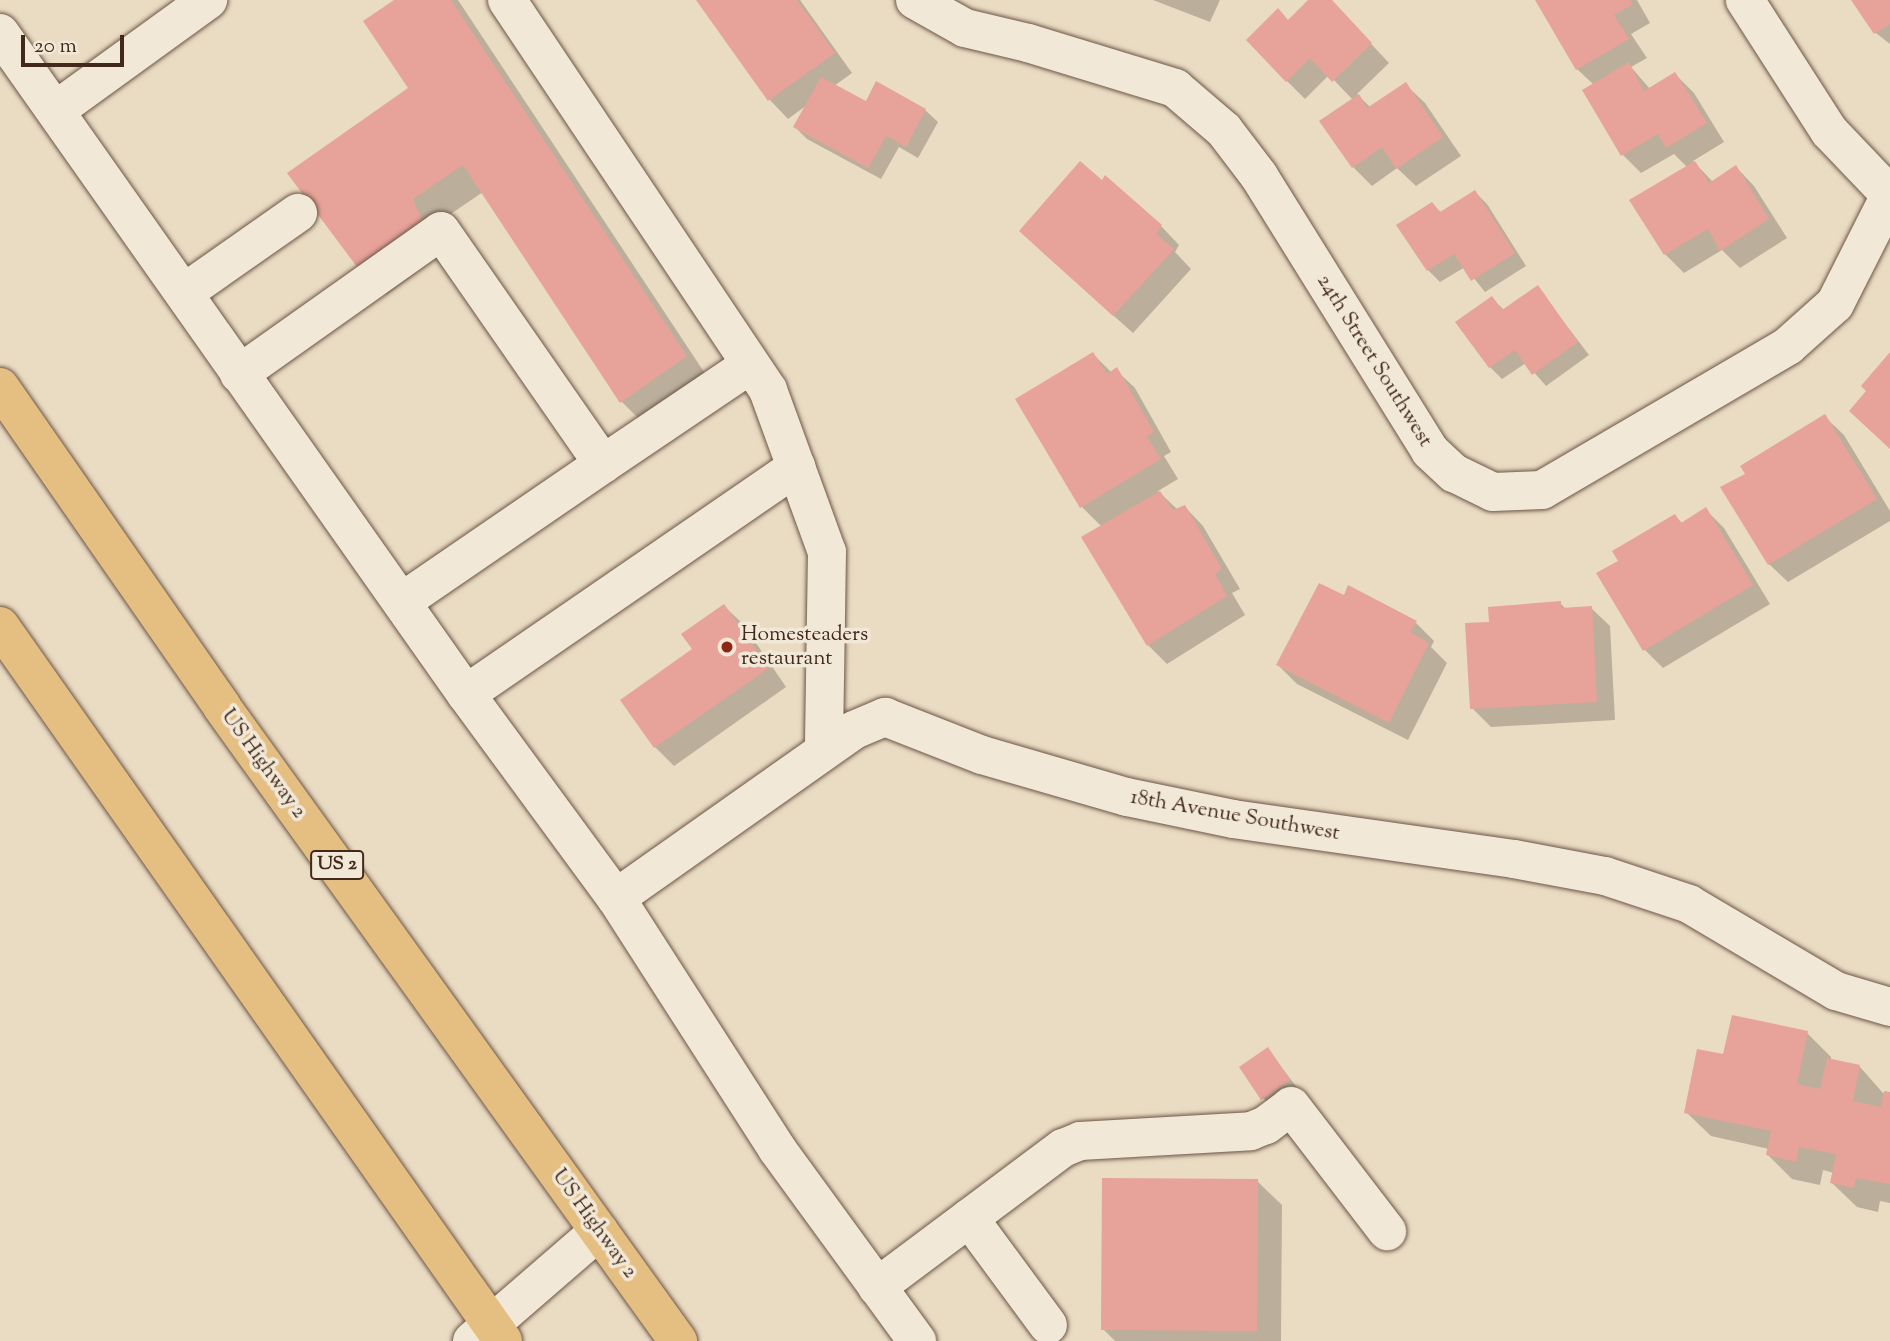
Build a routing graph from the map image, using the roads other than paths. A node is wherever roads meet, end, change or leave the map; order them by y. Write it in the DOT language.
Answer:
graph roads {
  1 [pos="208,0"];
  2 [pos="507,0"];
  3 [pos="915,0"];
  4 [pos="1745,0"];
  5 [pos="0,33"];
  6 [pos="56,110"];
  7 [pos="1890,195"];
  8 [pos="298,213"];
  9 [pos="185,292"];
  10 [pos="750,365"];
  11 [pos="239,374"];
  12 [pos="0,387"];
  13 [pos="603,464"];
  14 [pos="796,467"];
  15 [pos="402,601"];
  16 [pos="0,626"];
  17 [pos="466,694"];
  18 [pos="824,750"];
  19 [pos="616,898"];
  20 [pos="1890,1007"];
  21 [pos="970,1218"];
  22 [pos="599,1231"];
  23 [pos="1387,1231"];
  24 [pos="877,1287"];
  25 [pos="1048,1325"];
  26 [pos="489,1335"];
  27 [pos="678,1341"];
  28 [pos="917,1341"];
  1 -- 6 [label="street"];
  2 -- 10 [label="street"];
  3 -- 7 [label="street, 24th Street Southwest"];
  4 -- 7 [label="street"];
  5 -- 6 [label="street"];
  6 -- 9 [label="street"];
  8 -- 9 [label="street"];
  9 -- 11 [label="street"];
  10 -- 13 [label="street"];
  10 -- 14 [label="street"];
  11 -- 13 [label="street"];
  11 -- 15 [label="street"];
  12 -- 22 [label="highway, US Highway 2 / US 2"];
  13 -- 15 [label="street"];
  14 -- 17 [label="street"];
  14 -- 18 [label="street"];
  15 -- 17 [label="street"];
  16 -- 26 [label="highway"];
  17 -- 19 [label="street"];
  18 -- 19 [label="street, 18th Avenue Southwest"];
  18 -- 20 [label="street, 18th Avenue Southwest"];
  19 -- 24 [label="street"];
  21 -- 23 [label="street"];
  21 -- 24 [label="street"];
  21 -- 25 [label="street"];
  22 -- 26 [label="street"];
  22 -- 27 [label="highway, US Highway 2 / US 2"];
  24 -- 28 [label="street"];
}
